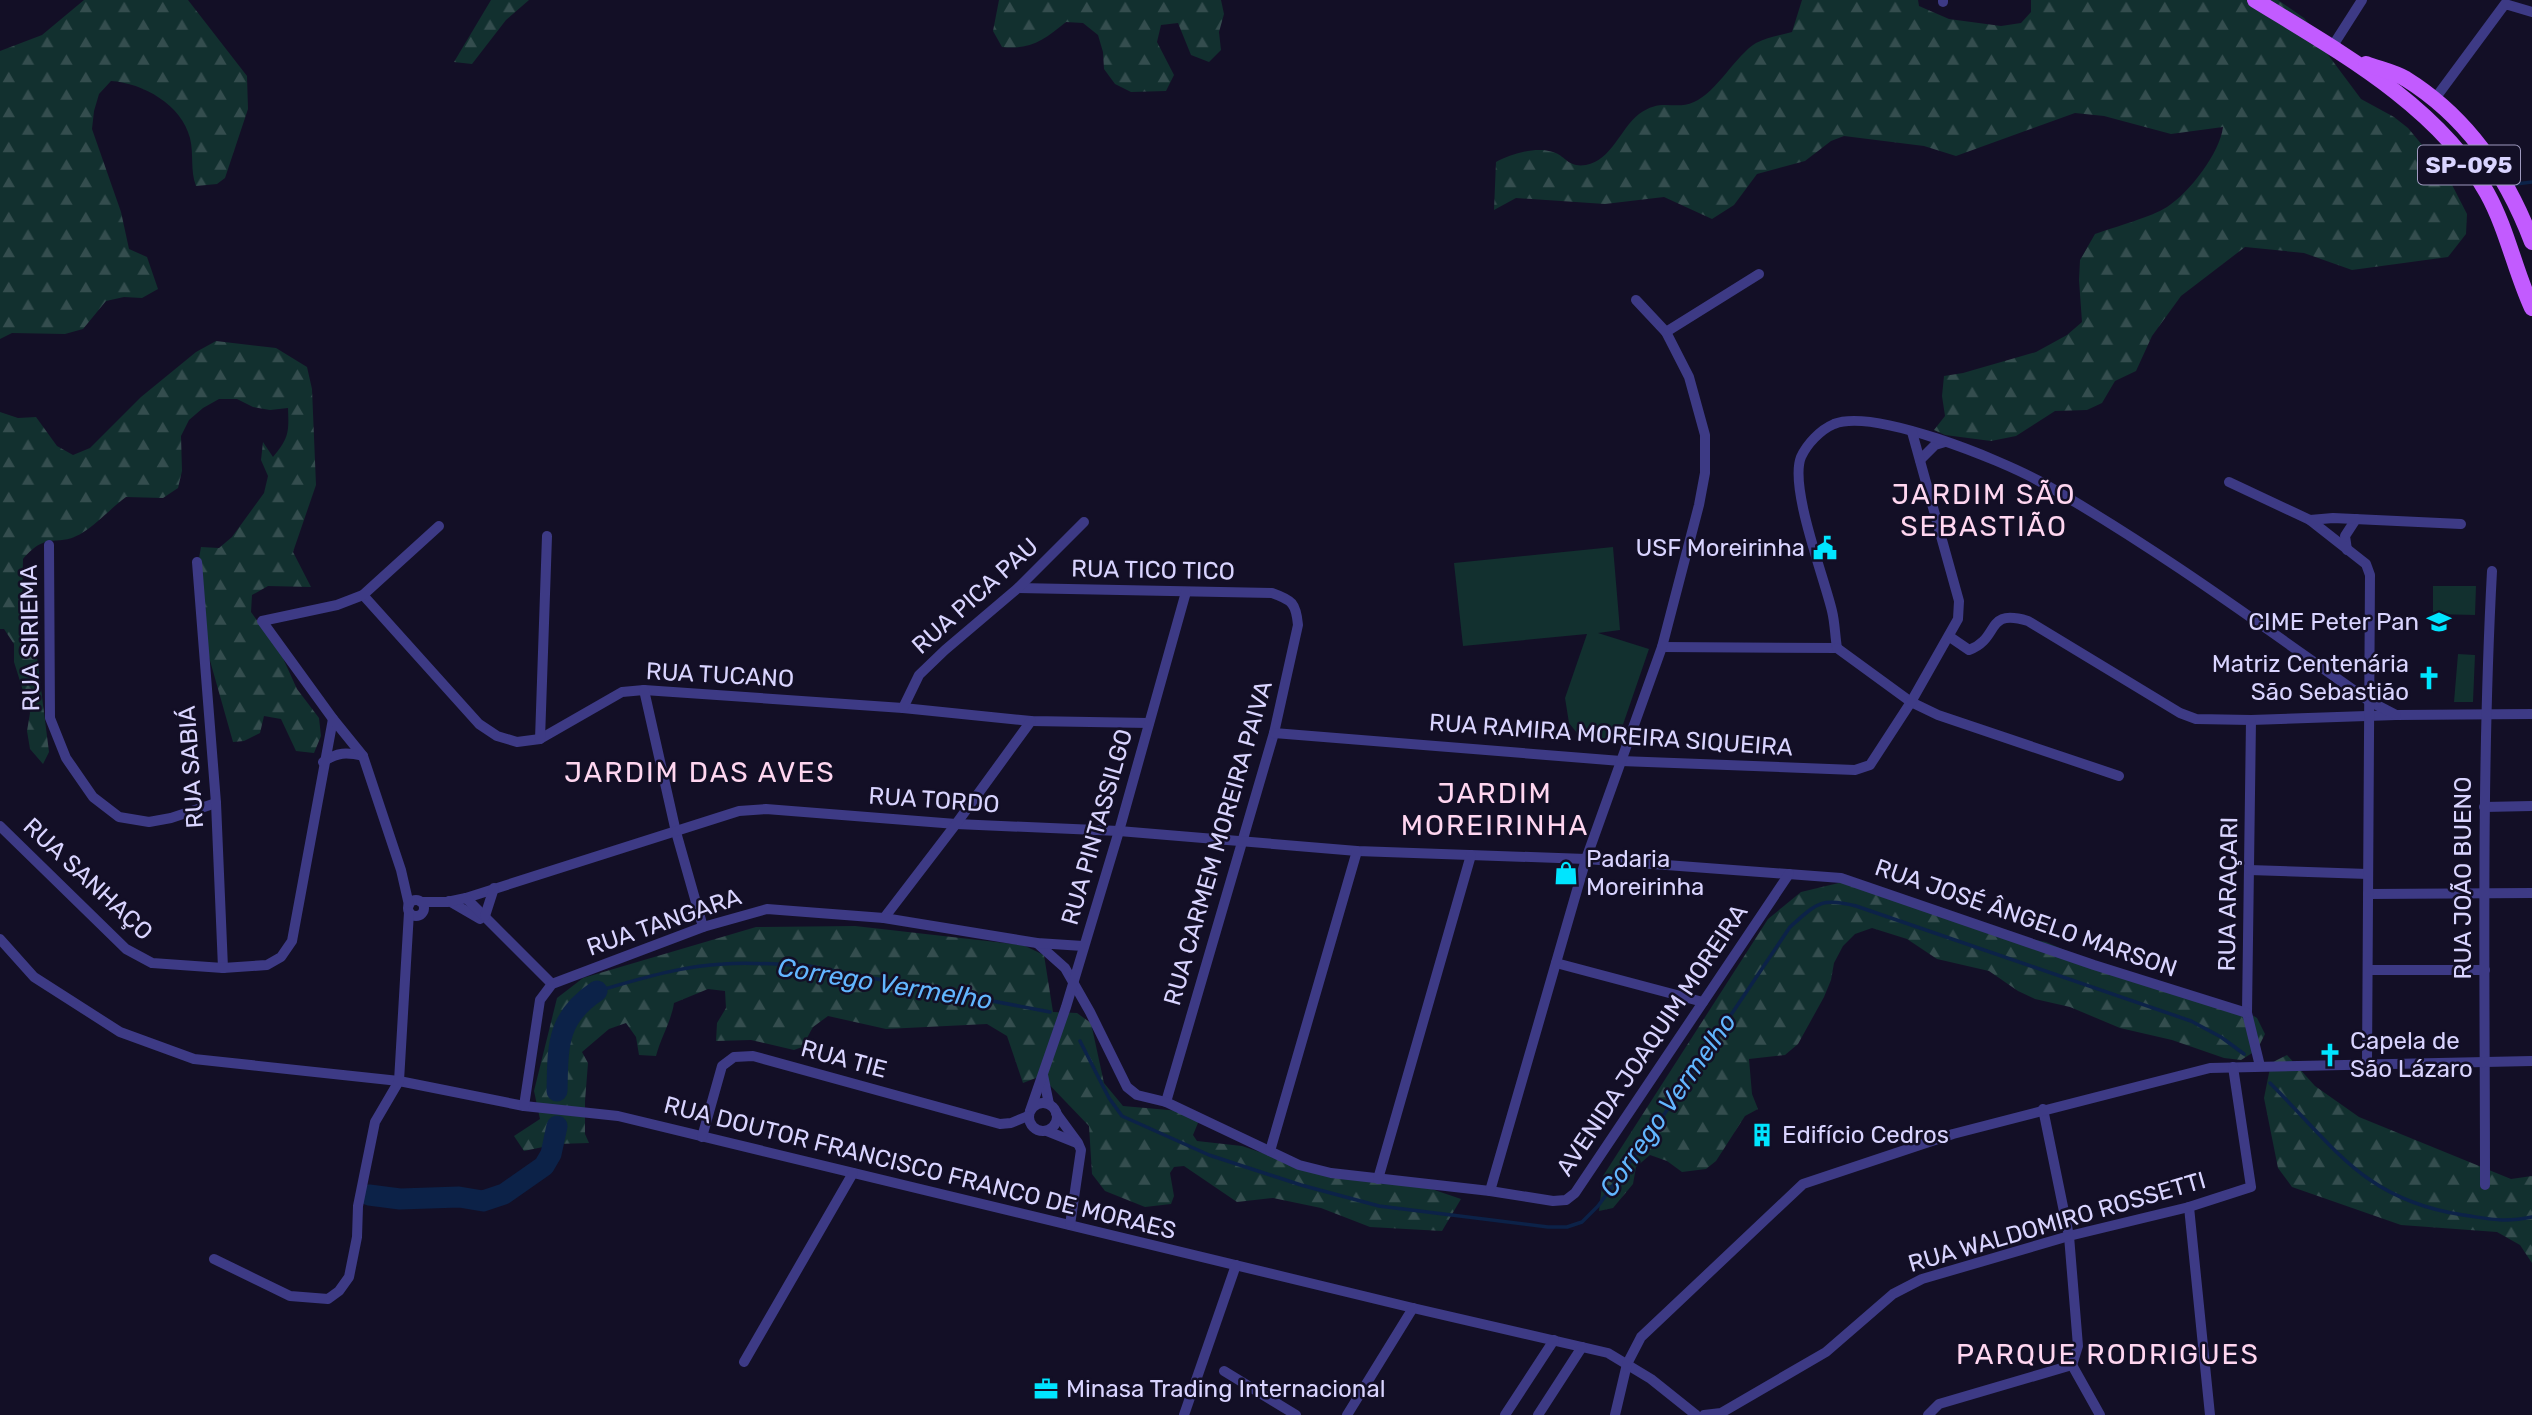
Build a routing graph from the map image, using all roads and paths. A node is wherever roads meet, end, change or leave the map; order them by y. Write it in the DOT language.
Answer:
graph roads {
  1 [pos="2255,0"];
  2 [pos="2361,0"];
  3 [pos="2532,12"];
  4 [pos="2332,47"];
  5 [pos="2353,60"];
  6 [pos="2434,100"];
  7 [pos="2532,242"];
  8 [pos="1759,274"];
  9 [pos="1636,300"];
  10 [pos="2532,308"];
  11 [pos="1666,332"];
  12 [pos="1912,432"];
  13 [pos="1945,442"];
  14 [pos="1920,460"];
  15 [pos="2229,482"];
  16 [pos="2356,519"];
  17 [pos="2310,520"];
  18 [pos="1084,522"];
  19 [pos="2461,524"];
  20 [pos="439,526"];
  21 [pos="547,536"];
  22 [pos="49,545"];
  23 [pos="2347,550"];
  24 [pos="197,562"];
  25 [pos="2492,571"];
  26 [pos="1018,588"];
  27 [pos="1186,592"];
  28 [pos="363,595"];
  29 [pos="1286,598"];
  30 [pos="1950,637"];
  31 [pos="1662,647"];
  32 [pos="1837,648"];
  33 [pos="644,690"];
  34 [pos="2369,701"];
  35 [pos="1911,702"];
  36 [pos="903,708"];
  37 [pos="2532,714"];
  38 [pos="2396,715"];
  39 [pos="2485,716"];
  40 [pos="2370,718"];
  41 [pos="333,719"];
  42 [pos="2251,720"];
  43 [pos="1031,721"];
  44 [pos="1149,723"];
  45 [pos="1274,733"];
  46 [pos="540,739"];
  47 [pos="363,756"];
  48 [pos="1621,761"];
  49 [pos="323,762"];
  50 [pos="2119,776"];
  51 [pos="216,803"];
  52 [pos="2532,806"];
  53 [pos="2484,807"];
  54 [pos="956,824"];
  55 [pos="0,826"];
  56 [pos="1119,831"];
  57 [pos="676,832"];
  58 [pos="1243,841"];
  59 [pos="1357,851"];
  60 [pos="1471,855"];
  61 [pos="1587,859"];
  62 [pos="2249,870"];
  63 [pos="1789,874"];
  64 [pos="2368,874"];
  65 [pos="494,888"];
  66 [pos="2485,893"];
  67 [pos="2532,893"];
  68 [pos="2368,894"];
  69 [pos="466,898"];
  70 [pos="448,901"];
  71 [pos="416,908"];
  72 [pos="485,916"];
  73 [pos="884,918"];
  74 [pos="703,927"];
  75 [pos="498,932"];
  76 [pos="0,939"];
  77 [pos="1037,943"];
  78 [pos="1083,946"];
  79 [pos="1556,963"];
  80 [pos="223,968"];
  81 [pos="2368,970"];
  82 [pos="2485,970"];
  83 [pos="1073,981"];
  84 [pos="552,984"];
  85 [pos="1703,1002"];
  86 [pos="1066,1007"];
  87 [pos="1090,1012"];
  88 [pos="2247,1013"];
  89 [pos="2485,1061"];
  90 [pos="2532,1061"];
  91 [pos="2367,1064"];
  92 [pos="2260,1066"];
  93 [pos="2234,1067"];
  94 [pos="1042,1072"];
  95 [pos="399,1081"];
  96 [pos="1166,1102"];
  97 [pos="524,1106"];
  98 [pos="1053,1109"];
  99 [pos="2043,1109"];
  100 [pos="1029,1113"];
  101 [pos="1047,1131"];
  102 [pos="702,1137"];
  103 [pos="1078,1143"];
  104 [pos="1270,1151"];
  105 [pos="853,1173"];
  106 [pos="1378,1179"];
  107 [pos="2485,1185"];
  108 [pos="1490,1191"];
  109 [pos="2189,1207"];
  110 [pos="1070,1226"];
  111 [pos="2069,1236"];
  112 [pos="214,1259"];
  113 [pos="1236,1265"];
  114 [pos="1413,1308"];
  115 [pos="1554,1340"];
  116 [pos="1582,1347"];
  117 [pos="744,1362"];
  118 [pos="1627,1364"];
  119 [pos="2072,1365"];
  120 [pos="1224,1371"];
  121 [pos="1184,1415"];
  122 [pos="1296,1415"];
  123 [pos="1347,1415"];
  124 [pos="1504,1415"];
  125 [pos="1538,1415"];
  126 [pos="1615,1415"];
  127 [pos="1696,1415"];
  128 [pos="1704,1415"];
  129 [pos="1928,1415"];
  130 [pos="2100,1415"];
  131 [pos="2210,1415"];
  1 -- 4 [label="main road, SP-095"];
  2 -- 4 [label="street"];
  3 -- 6 [label="street"];
  4 -- 5 [label="main road, SP-095"];
  5 -- 6 [label="main road, SP-095"];
  5 -- 10 [label="main road, SP-095"];
  6 -- 7 [label="main road, SP-095"];
  8 -- 11 [label="street"];
  9 -- 11 [label="street"];
  11 -- 31 [label="street"];
  12 -- 13 [label="street"];
  12 -- 14 [label="street, RUA RAMIRA MOREIRA SIQUEIRA"];
  12 -- 32 [label="street"];
  13 -- 14 [label="street"];
  13 -- 34 [label="street"];
  14 -- 30 [label="street, RUA RAMIRA MOREIRA SIQUEIRA"];
  15 -- 17 [label="street"];
  16 -- 17 [label="street"];
  16 -- 19 [label="street"];
  16 -- 23 [label="street"];
  17 -- 23 [label="street"];
  18 -- 26 [label="street, RUA PICA PAU"];
  20 -- 28 [label="street"];
  21 -- 46 [label="street"];
  22 -- 51 [label="street, RUA SIRIEMA"];
  23 -- 34 [label="street"];
  24 -- 51 [label="street, RUA SABIÁ"];
  25 -- 39 [label="street, RUA JOÃO BUENO"];
  26 -- 27 [label="street, RUA TICO TICO"];
  26 -- 36 [label="street, RUA PICA PAU"];
  27 -- 29 [label="street, RUA TICO TICO"];
  27 -- 44 [label="street, RUA PINTASSILGO"];
  28 -- 41 [label="street"];
  28 -- 46 [label="street"];
  29 -- 45 [label="street, RUA CARMEM MOREIRA PAIVA"];
  30 -- 35 [label="street, RUA RAMIRA MOREIRA SIQUEIRA"];
  30 -- 42 [label="street"];
  31 -- 32 [label="street"];
  31 -- 48 [label="street"];
  32 -- 35 [label="street"];
  33 -- 36 [label="street, RUA TUCANO"];
  33 -- 46 [label="street, RUA TUCANO"];
  33 -- 57 [label="street"];
  34 -- 38 [label="street"];
  34 -- 40 [label="street"];
  35 -- 48 [label="street, RUA RAMIRA MOREIRA SIQUEIRA"];
  35 -- 50 [label="street"];
  36 -- 43 [label="street, RUA TUCANO"];
  37 -- 39 [label="street"];
  38 -- 39 [label="street"];
  38 -- 40 [label="street"];
  39 -- 53 [label="street, RUA JOÃO BUENO"];
  40 -- 42 [label="street"];
  40 -- 64 [label="street"];
  41 -- 47 [label="street"];
  41 -- 49 [label="street, RUA SANHAÇO"];
  42 -- 62 [label="street, RUA ARAÇARI"];
  43 -- 44 [label="street, RUA TUCANO"];
  43 -- 54 [label="street"];
  44 -- 56 [label="street, RUA PINTASSILGO"];
  45 -- 48 [label="street, RUA RAMIRA MOREIRA SIQUEIRA"];
  45 -- 58 [label="street, RUA CARMEM MOREIRA PAIVA"];
  47 -- 49 [label="street"];
  47 -- 71 [label="street"];
  48 -- 61 [label="street"];
  49 -- 80 [label="street, RUA SANHAÇO"];
  51 -- 80 [label="street, RUA SABIÁ"];
  52 -- 53 [label="street"];
  53 -- 66 [label="street, RUA JOÃO BUENO"];
  54 -- 56 [label="street, RUA TORDO"];
  54 -- 57 [label="street, RUA TORDO"];
  54 -- 73 [label="street"];
  55 -- 80 [label="street, RUA SANHAÇO"];
  56 -- 58 [label="street, RUA TORDO"];
  56 -- 78 [label="street, RUA PINTASSILGO"];
  57 -- 65 [label="street, RUA TORDO"];
  57 -- 74 [label="street"];
  58 -- 59 [label="street, RUA TORDO"];
  58 -- 96 [label="street, RUA CARMEM MOREIRA PAIVA"];
  59 -- 60 [label="street, RUA TORDO"];
  59 -- 104 [label="street"];
  60 -- 61 [label="street, RUA JOSÉ ÂNGELO MARSON"];
  60 -- 106 [label="street"];
  61 -- 63 [label="street, RUA JOSÉ ÂNGELO MARSON"];
  61 -- 79 [label="street"];
  62 -- 64 [label="street"];
  62 -- 88 [label="street, RUA ARAÇARI"];
  63 -- 85 [label="street, AVENIDA JOAQUIM MOREIRA"];
  63 -- 88 [label="street, RUA JOSÉ ÂNGELO MARSON"];
  64 -- 68 [label="street"];
  65 -- 69 [label="street, RUA TORDO"];
  65 -- 72 [label="street"];
  66 -- 67 [label="street"];
  66 -- 68 [label="street"];
  66 -- 82 [label="street, RUA JOÃO BUENO"];
  68 -- 81 [label="street"];
  69 -- 70 [label="street, RUA TORDO"];
  69 -- 72 [label="street"];
  70 -- 71 [label="street, RUA TORDO"];
  70 -- 75 [label="street"];
  71 -- 95 [label="street"];
  72 -- 75 [label="street"];
  73 -- 74 [label="street, RUA TANGARA"];
  73 -- 77 [label="street, RUA TANGARA"];
  74 -- 84 [label="street, RUA TANGARA"];
  75 -- 84 [label="street"];
  76 -- 95 [label="street, RUA DOUTOR FRANCISCO FRANCO DE MORAES"];
  77 -- 78 [label="street, RUA TANGARA"];
  77 -- 83 [label="street, AVENIDA JOAQUIM MOREIRA"];
  78 -- 83 [label="street, RUA PINTASSILGO"];
  79 -- 85 [label="street"];
  79 -- 108 [label="street"];
  81 -- 82 [label="street"];
  81 -- 91 [label="street"];
  82 -- 89 [label="street, RUA JOÃO BUENO"];
  83 -- 86 [label="street, RUA PINTASSILGO"];
  83 -- 87 [label="street, AVENIDA JOAQUIM MOREIRA"];
  84 -- 97 [label="street"];
  85 -- 108 [label="street, AVENIDA JOAQUIM MOREIRA"];
  86 -- 87 [label="street"];
  86 -- 94 [label="street, RUA PINTASSILGO"];
  87 -- 96 [label="street, AVENIDA JOAQUIM MOREIRA"];
  88 -- 92 [label="street, RUA ARAÇARI"];
  89 -- 90 [label="street"];
  89 -- 91 [label="street"];
  89 -- 107 [label="street, RUA JOÃO BUENO"];
  91 -- 92 [label="street"];
  92 -- 93 [label="street"];
  93 -- 99 [label="street"];
  93 -- 109 [label="street, RUA WALDOMIRO ROSSETTI"];
  94 -- 98 [label="street"];
  94 -- 100 [label="street, RUA PINTASSILGO"];
  95 -- 97 [label="street, RUA DOUTOR FRANCISCO FRANCO DE MORAES"];
  95 -- 112 [label="street"];
  96 -- 104 [label="street, AVENIDA JOAQUIM MOREIRA"];
  97 -- 102 [label="street, RUA DOUTOR FRANCISCO FRANCO DE MORAES"];
  98 -- 100 [label="street"];
  98 -- 101 [label="street"];
  98 -- 103 [label="street"];
  99 -- 111 [label="street"];
  99 -- 118 [label="street"];
  100 -- 101 [label="street"];
  100 -- 102 [label="street, RUA TIE"];
  101 -- 103 [label="street"];
  102 -- 105 [label="street, RUA DOUTOR FRANCISCO FRANCO DE MORAES"];
  103 -- 110 [label="street"];
  104 -- 106 [label="street, AVENIDA JOAQUIM MOREIRA"];
  105 -- 110 [label="street, RUA DOUTOR FRANCISCO FRANCO DE MORAES"];
  105 -- 117 [label="street"];
  106 -- 108 [label="street, AVENIDA JOAQUIM MOREIRA"];
  109 -- 111 [label="street, RUA WALDOMIRO ROSSETTI"];
  109 -- 131 [label="street"];
  110 -- 113 [label="street, RUA DOUTOR FRANCISCO FRANCO DE MORAES"];
  111 -- 119 [label="street"];
  111 -- 128 [label="street, RUA WALDOMIRO ROSSETTI"];
  113 -- 114 [label="street, RUA DOUTOR FRANCISCO FRANCO DE MORAES"];
  113 -- 121 [label="street"];
  114 -- 115 [label="street, RUA DOUTOR FRANCISCO FRANCO DE MORAES"];
  114 -- 123 [label="street"];
  115 -- 116 [label="street, RUA DOUTOR FRANCISCO FRANCO DE MORAES"];
  115 -- 124 [label="street"];
  116 -- 118 [label="street, RUA DOUTOR FRANCISCO FRANCO DE MORAES"];
  116 -- 125 [label="street"];
  118 -- 126 [label="street"];
  118 -- 127 [label="street"];
  119 -- 129 [label="street"];
  119 -- 130 [label="street"];
  120 -- 122 [label="street"];
}
